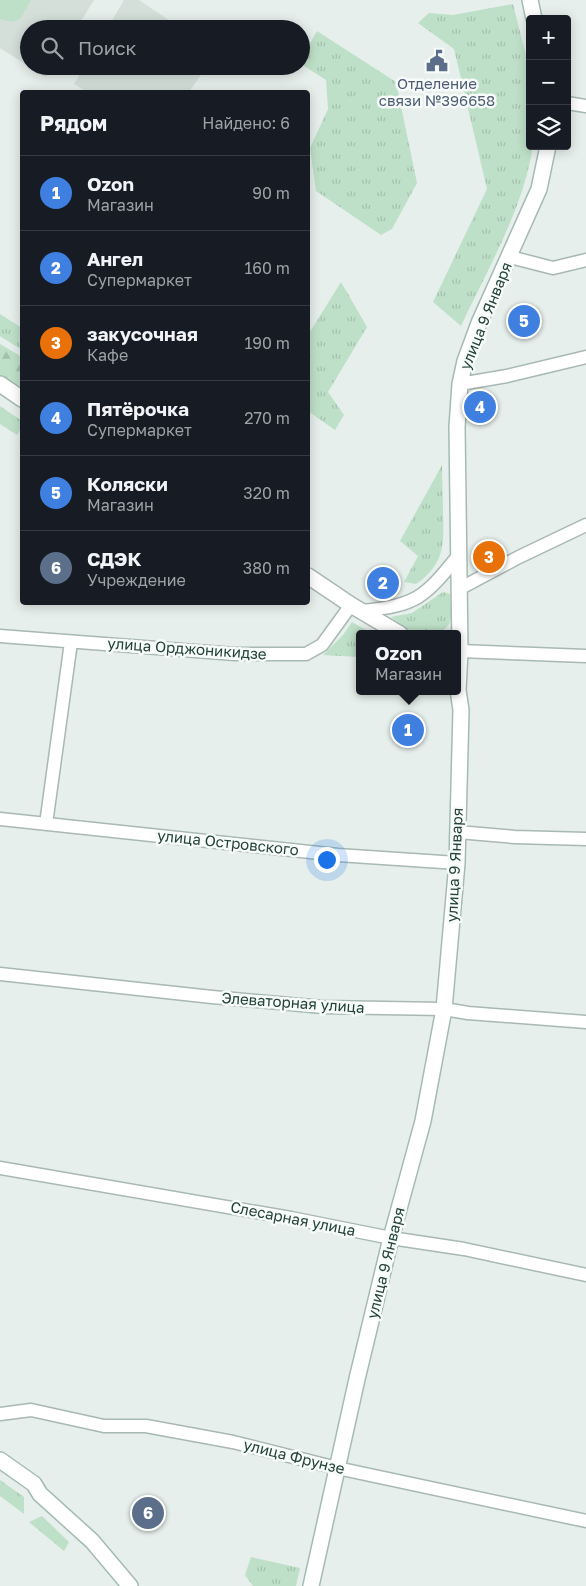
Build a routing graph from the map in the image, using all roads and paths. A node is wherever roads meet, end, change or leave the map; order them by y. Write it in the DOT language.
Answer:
graph roads {
  1 [pos="530,0"];
  2 [pos="533,15"];
  3 [pos="571,104"];
  4 [pos="586,106"];
  5 [pos="548,150"];
  6 [pos="510,257"];
  7 [pos="586,260"];
  8 [pos="586,357"];
  9 [pos="0,384"];
  10 [pos="460,384"];
  11 [pos="20,397"];
  12 [pos="586,525"];
  13 [pos="458,556"];
  14 [pos="310,577"];
  15 [pos="459,589"];
  16 [pos="356,608"];
  17 [pos="393,630"];
  18 [pos="458,630"];
  19 [pos="0,636"];
  20 [pos="72,642"];
  21 [pos="461,651"];
  22 [pos="586,656"];
  23 [pos="459,695"];
  24 [pos="0,819"];
  25 [pos="46,824"];
  26 [pos="458,832"];
  27 [pos="586,839"];
  28 [pos="457,863"];
  29 [pos="0,974"];
  30 [pos="444,1009"];
  31 [pos="586,1022"];
  32 [pos="0,1168"];
  33 [pos="392,1238"];
  34 [pos="586,1275"];
  35 [pos="0,1414"];
  36 [pos="0,1460"];
  37 [pos="337,1468"];
  38 [pos="586,1520"];
  39 [pos="130,1586"];
  40 [pos="311,1586"];
  1 -- 2 [label="main road"];
  3 -- 4 [label="street"];
  5 -- 6 [label="main road, улица 9 Января"];
  6 -- 7 [label="street"];
  6 -- 10 [label="main road, улица 9 Января"];
  8 -- 10 [label="street"];
  9 -- 11 [label="main road"];
  10 -- 13 [label="main road, улица 9 Января"];
  12 -- 15 [label="street"];
  13 -- 15 [label="main road, улица 9 Января"];
  13 -- 16 [label="street"];
  14 -- 16 [label="main road"];
  15 -- 18 [label="main road, улица 9 Января"];
  16 -- 17 [label="main road"];
  16 -- 20 [label="street, улица Орджоникидзе"];
  19 -- 20 [label="street, улица Орджоникидзе"];
  20 -- 25 [label="street"];
  21 -- 22 [label="street"];
  23 -- 26 [label="main road, улица 9 Января"];
  24 -- 25 [label="street, улица Островского"];
  25 -- 28 [label="street, улица Островского"];
  26 -- 27 [label="street"];
  26 -- 28 [label="main road, улица 9 Января"];
  28 -- 30 [label="main road, улица 9 Января"];
  29 -- 30 [label="street, Элеваторная улица"];
  30 -- 31 [label="street, Элеваторная улица"];
  30 -- 33 [label="main road, улица 9 Января"];
  32 -- 33 [label="street, Слесарная улица"];
  33 -- 34 [label="street, Слесарная улица"];
  33 -- 37 [label="main road, улица 9 Января"];
  35 -- 37 [label="street, улица Фрунзе"];
  36 -- 39 [label="main road"];
  37 -- 38 [label="street, улица Фрунзе"];
  37 -- 40 [label="main road, улица 9 Января"];
}
